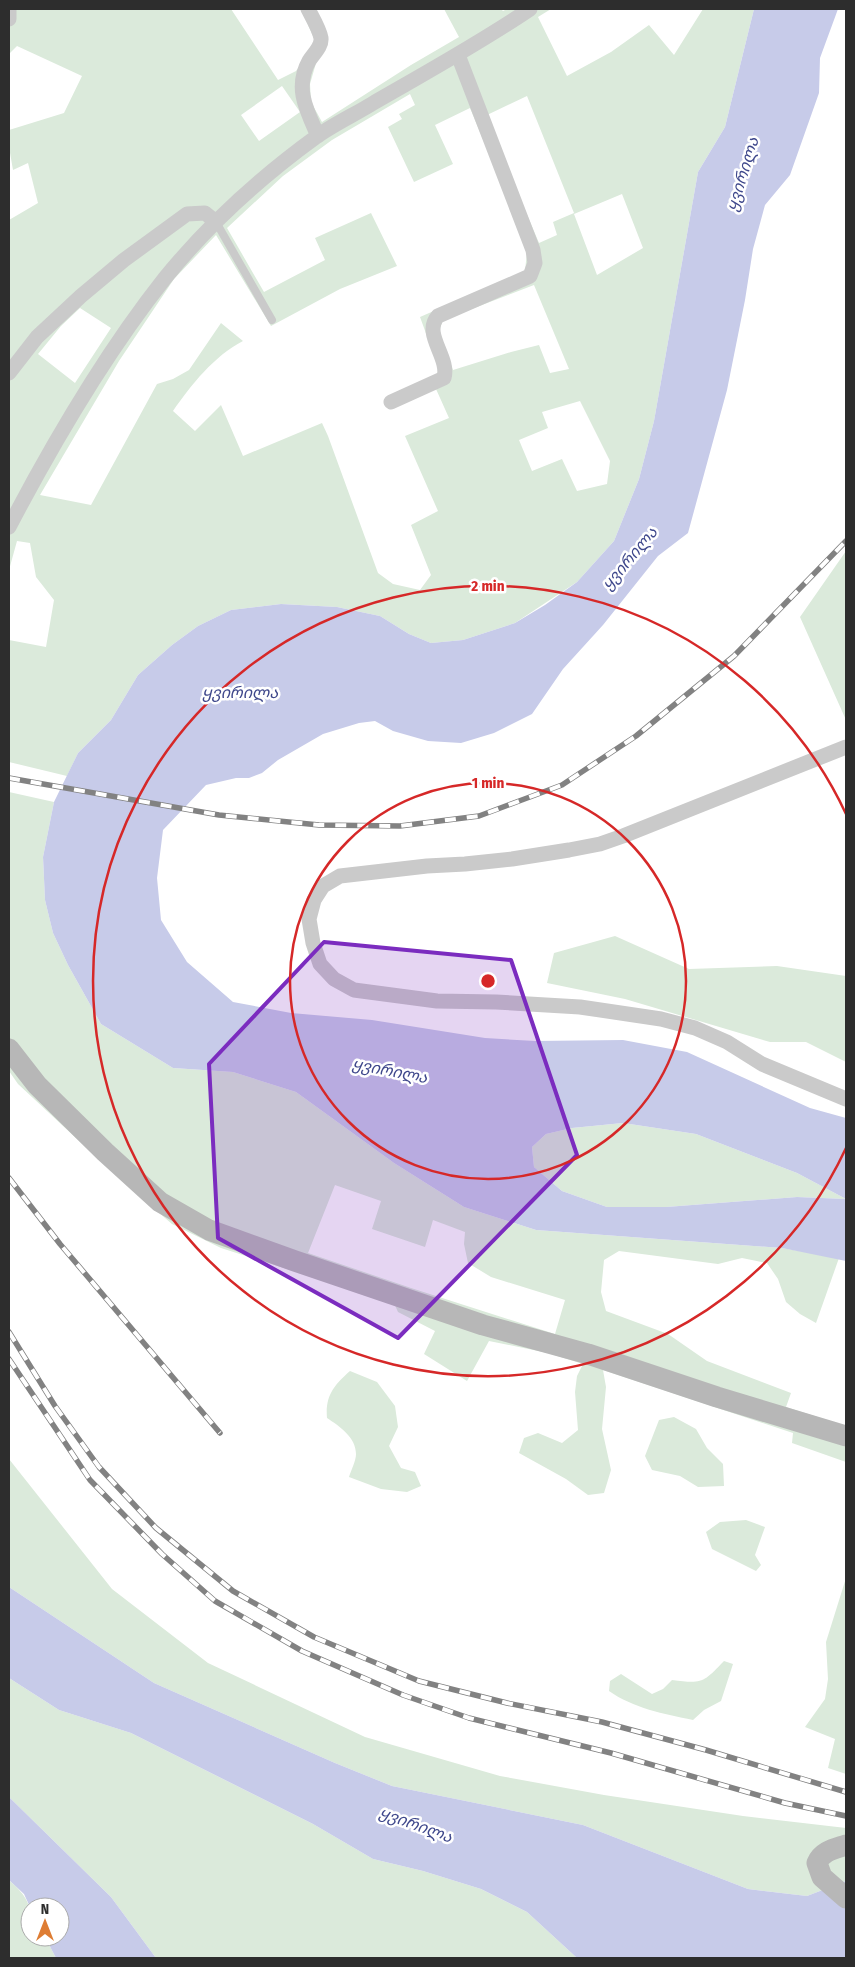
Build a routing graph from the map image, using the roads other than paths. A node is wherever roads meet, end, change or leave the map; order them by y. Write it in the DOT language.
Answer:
graph roads {
  1 [pos="308,9"];
  2 [pos="530,9"];
  3 [pos="9,10"];
  4 [pos="9,19"];
  5 [pos="458,54"];
  6 [pos="318,136"];
  7 [pos="216,222"];
  8 [pos="272,320"];
  9 [pos="9,373"];
  10 [pos="391,402"];
  11 [pos="9,528"];
  12 [pos="846,747"];
  13 [pos="9,1049"];
  14 [pos="846,1099"];
  15 [pos="846,1436"];
  16 [pos="846,1845"];
  17 [pos="846,1898"];
  1 -- 6 [label="street"];
  2 -- 5 [label="street"];
  3 -- 4 [label="street"];
  5 -- 6 [label="street"];
  5 -- 10 [label="street"];
  6 -- 7 [label="street"];
  7 -- 8 [label="lane"];
  7 -- 9 [label="street"];
  7 -- 11 [label="street"];
  12 -- 14 [label="street"];
  13 -- 15 [label="street"];
  16 -- 17 [label="street"];
}
